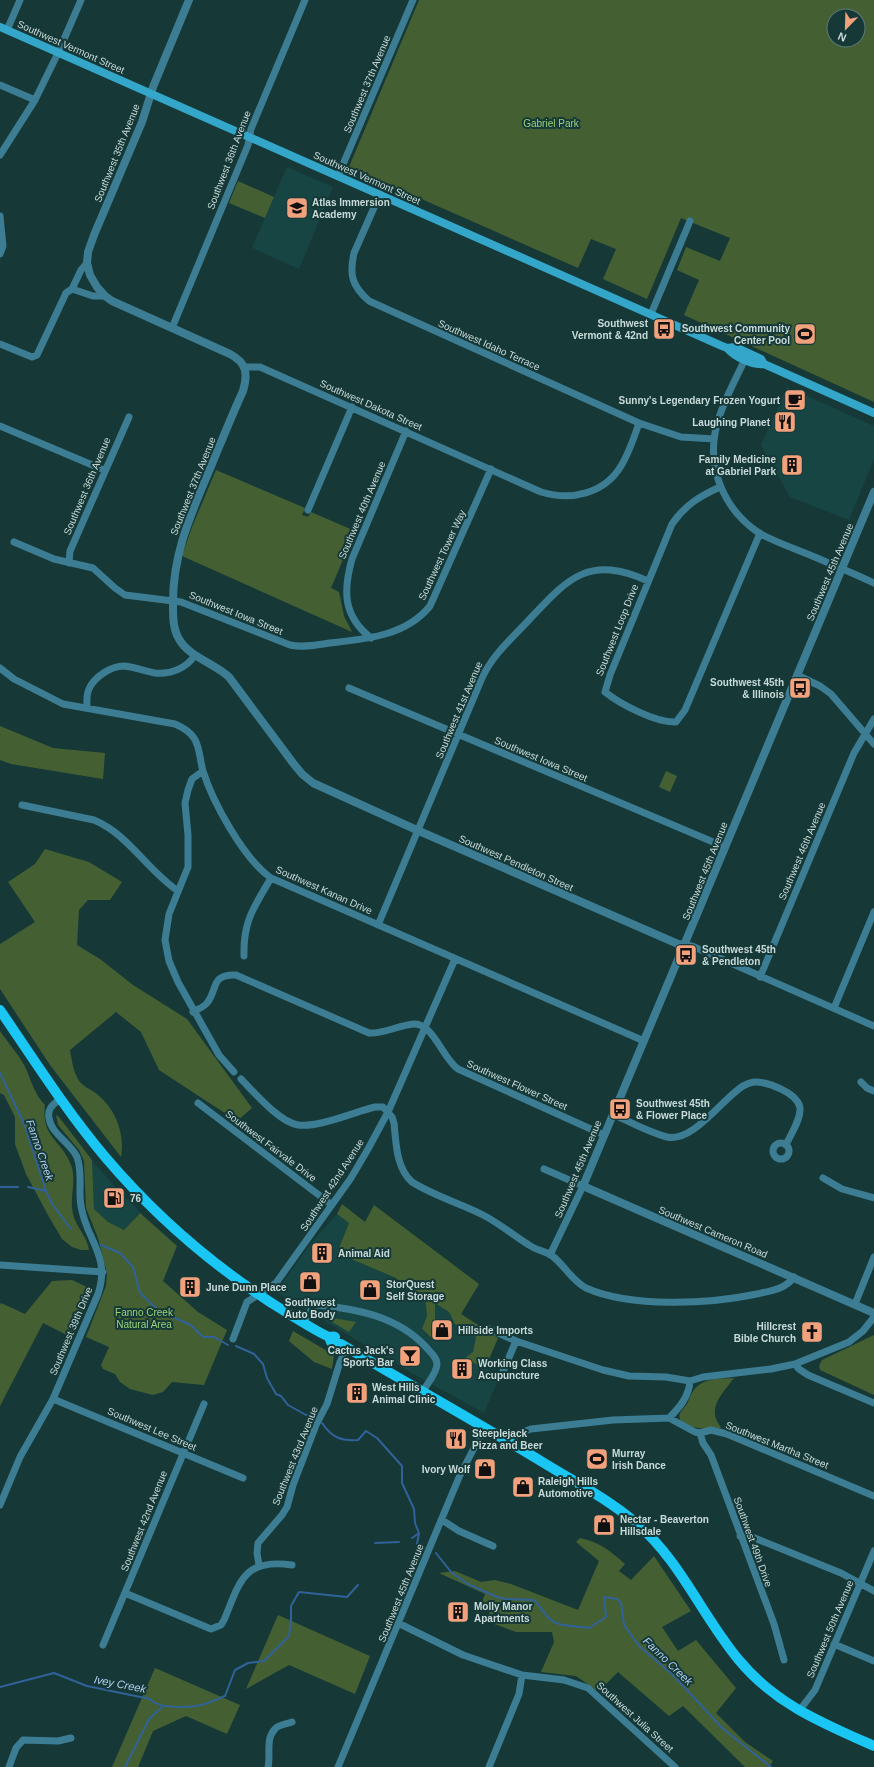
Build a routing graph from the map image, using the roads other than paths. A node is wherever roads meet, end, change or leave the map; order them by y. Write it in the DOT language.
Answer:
graph roads {
  1 [pos="20,0"];
  2 [pos="81,0"];
  3 [pos="190,0"];
  4 [pos="305,0"];
  5 [pos="414,0"];
  6 [pos="4,28"];
  7 [pos="58,53"];
  8 [pos="0,85"];
  9 [pos="151,93"];
  10 [pos="35,100"];
  11 [pos="249,136"];
  12 [pos="0,155"];
  13 [pos="338,176"];
  14 [pos="380,194"];
  15 [pos="0,216"];
  16 [pos="690,221"];
  17 [pos="0,254"];
  18 [pos="87,263"];
  19 [pos="72,289"];
  20 [pos="105,296"];
  21 [pos="651,314"];
  22 [pos="172,328"];
  23 [pos="0,344"];
  24 [pos="746,356"];
  25 [pos="245,367"];
  26 [pos="352,407"];
  27 [pos="874,413"];
  28 [pos="129,418"];
  29 [pos="639,423"];
  30 [pos="0,426"];
  31 [pos="406,431"];
  32 [pos="714,439"];
  33 [pos="491,469"];
  34 [pos="104,470"];
  35 [pos="720,487"];
  36 [pos="874,492"];
  37 [pos="308,510"];
  38 [pos="760,533"];
  39 [pos="14,542"];
  40 [pos="69,563"];
  41 [pos="842,568"];
  42 [pos="648,581"];
  43 [pos="874,583"];
  44 [pos="173,600"];
  45 [pos="371,638"];
  46 [pos="297,647"];
  47 [pos="195,655"];
  48 [pos="0,668"];
  49 [pos="797,675"];
  50 [pos="349,688"];
  51 [pos="87,708"];
  52 [pos="874,719"];
  53 [pos="865,734"];
  54 [pos="458,735"];
  55 [pos="874,744"];
  56 [pos="203,771"];
  57 [pos="22,805"];
  58 [pos="419,831"];
  59 [pos="725,847"];
  60 [pos="271,878"];
  61 [pos="178,891"];
  62 [pos="874,912"];
  63 [pos="378,925"];
  64 [pos="685,945"];
  65 [pos="244,956"];
  66 [pos="455,959"];
  67 [pos="760,977"];
  68 [pos="834,1008"];
  69 [pos="0,1010"];
  70 [pos="194,1012"];
  71 [pos="874,1026"];
  72 [pos="424,1027"];
  73 [pos="644,1041"];
  74 [pos="234,1072"];
  75 [pos="240,1079"];
  76 [pos="861,1082"];
  77 [pos="874,1091"];
  78 [pos="61,1098"];
  79 [pos="198,1102"];
  80 [pos="388,1112"];
  81 [pos="613,1114"];
  82 [pos="604,1135"];
  83 [pos="786,1145"];
  84 [pos="544,1169"];
  85 [pos="823,1178"];
  86 [pos="583,1186"];
  87 [pos="874,1198"];
  88 [pos="332,1205"];
  89 [pos="550,1255"];
  90 [pos="874,1257"];
  91 [pos="0,1265"];
  92 [pos="103,1272"];
  93 [pos="794,1277"];
  94 [pos="259,1295"];
  95 [pos="855,1304"];
  96 [pos="874,1313"];
  97 [pos="874,1317"];
  98 [pos="304,1322"];
  99 [pos="488,1328"];
  100 [pos="232,1339"];
  101 [pos="516,1341"];
  102 [pos="344,1346"];
  103 [pos="795,1364"];
  104 [pos="501,1376"];
  105 [pos="690,1381"];
  106 [pos="423,1391"];
  107 [pos="53,1399"];
  108 [pos="874,1402"];
  109 [pos="204,1404"];
  110 [pos="668,1418"];
  111 [pos="485,1427"];
  112 [pos="700,1433"];
  113 [pos="510,1442"];
  114 [pos="183,1453"];
  115 [pos="242,1478"];
  116 [pos="874,1496"];
  117 [pos="0,1505"];
  118 [pos="442,1520"];
  119 [pos="740,1536"];
  120 [pos="493,1546"];
  121 [pos="874,1551"];
  122 [pos="259,1565"];
  123 [pos="292,1565"];
  124 [pos="860,1583"];
  125 [pos="874,1591"];
  126 [pos="125,1592"];
  127 [pos="400,1624"];
  128 [pos="834,1644"];
  129 [pos="103,1645"];
  130 [pos="784,1660"];
  131 [pos="874,1661"];
  132 [pos="522,1675"];
  133 [pos="799,1711"];
  134 [pos="292,1722"];
  135 [pos="71,1738"];
  136 [pos="874,1746"];
  137 [pos="9,1767"];
  138 [pos="268,1767"];
  139 [pos="338,1767"];
  140 [pos="489,1767"];
  141 [pos="676,1767"];
  1 -- 6 [label="street"];
  2 -- 7 [label="street"];
  3 -- 9 [label="street, Southwest 35th Avenue"];
  4 -- 11 [label="street, Southwest 36th Avenue"];
  5 -- 13 [label="street, Southwest 37th Avenue"];
  6 -- 7 [label="main road, Southwest Vermont Street"];
  7 -- 9 [label="main road, Southwest Vermont Street"];
  7 -- 10 [label="street"];
  8 -- 10 [label="street"];
  9 -- 11 [label="main road, Southwest Vermont Street"];
  9 -- 18 [label="street, Southwest 35th Avenue"];
  10 -- 12 [label="street"];
  11 -- 13 [label="main road, Southwest Vermont Street"];
  11 -- 22 [label="street, Southwest 36th Avenue"];
  13 -- 14 [label="main road, Southwest Vermont Street"];
  14 -- 21 [label="main road, Southwest Vermont Street"];
  14 -- 29 [label="street, Southwest Idaho Terrace"];
  15 -- 17 [label="street"];
  16 -- 21 [label="street"];
  18 -- 19 [label="street, Southwest 35th Avenue"];
  18 -- 20 [label="street"];
  19 -- 20 [label="street"];
  19 -- 23 [label="street, Southwest 35th Avenue"];
  20 -- 22 [label="street"];
  21 -- 24 [label="main road, Southwest Vermont Street"];
  22 -- 25 [label="street"];
  24 -- 27 [label="main road, Southwest Vermont Street"];
  24 -- 32 [label="street"];
  25 -- 26 [label="street, Southwest Dakota Street"];
  25 -- 44 [label="street, Southwest 37th Avenue"];
  26 -- 31 [label="street, Southwest Dakota Street"];
  26 -- 37 [label="street"];
  28 -- 34 [label="street, Southwest 36th Avenue"];
  29 -- 32 [label="street, Southwest Idaho Terrace"];
  29 -- 33 [label="street, Southwest Dakota Street"];
  30 -- 34 [label="street"];
  31 -- 33 [label="street, Southwest Dakota Street"];
  31 -- 45 [label="street, Southwest 40th Avenue"];
  32 -- 35 [label="street"];
  33 -- 45 [label="street, Southwest Tower Way"];
  34 -- 40 [label="street, Southwest 36th Avenue"];
  35 -- 38 [label="street"];
  35 -- 42 [label="street, Southwest Loop Drive"];
  36 -- 41 [label="street, Southwest 45th Avenue"];
  38 -- 41 [label="street"];
  38 -- 42 [label="street, Southwest Loop Drive"];
  39 -- 40 [label="street, Southwest Iowa Street"];
  40 -- 44 [label="street, Southwest Iowa Street"];
  41 -- 43 [label="street"];
  41 -- 49 [label="street, Southwest 45th Avenue"];
  42 -- 54 [label="street, Southwest 41st Avenue"];
  44 -- 46 [label="street, Southwest Iowa Street"];
  44 -- 47 [label="street, Southwest 37th Avenue"];
  45 -- 46 [label="street, Southwest Tower Way"];
  47 -- 51 [label="street"];
  47 -- 58 [label="street, Southwest Pendleton Street"];
  48 -- 51 [label="street, Southwest Kanan Drive"];
  49 -- 53 [label="street"];
  49 -- 59 [label="street, Southwest 45th Avenue"];
  50 -- 54 [label="street, Southwest Iowa Street"];
  51 -- 56 [label="street, Southwest Kanan Drive"];
  52 -- 53 [label="street, Southwest 46th Avenue"];
  53 -- 55 [label="street"];
  53 -- 67 [label="street, Southwest 46th Avenue"];
  54 -- 58 [label="street, Southwest 41st Avenue"];
  54 -- 59 [label="street, Southwest Iowa Street"];
  56 -- 60 [label="street, Southwest Kanan Drive"];
  56 -- 61 [label="street"];
  57 -- 61 [label="street"];
  58 -- 63 [label="street, Southwest 41st Avenue"];
  58 -- 64 [label="street, Southwest Pendleton Street"];
  59 -- 64 [label="street, Southwest 45th Avenue"];
  60 -- 63 [label="street, Southwest Kanan Drive"];
  60 -- 65 [label="street"];
  61 -- 70 [label="street"];
  62 -- 68 [label="street"];
  63 -- 66 [label="street, Southwest Kanan Drive"];
  64 -- 67 [label="street, Southwest Pendleton Street"];
  64 -- 73 [label="street, Southwest 45th Avenue"];
  66 -- 72 [label="street, Southwest 42nd Avenue"];
  66 -- 73 [label="street, Southwest Kanan Drive"];
  67 -- 68 [label="street, Southwest Pendleton Street"];
  68 -- 71 [label="street, Southwest Pendleton Street"];
  69 -- 78 [label="main road"];
  70 -- 72 [label="street"];
  70 -- 74 [label="street"];
  72 -- 80 [label="street, Southwest 42nd Avenue"];
  72 -- 82 [label="street, Southwest Flower Street"];
  73 -- 81 [label="street, Southwest 45th Avenue"];
  75 -- 80 [label="street"];
  76 -- 77 [label="street"];
  78 -- 92 [label="street, Southwest 39th Drive"];
  78 -- 94 [label="main road"];
  79 -- 88 [label="street, Southwest Fairvale Drive"];
  80 -- 88 [label="street, Southwest 42nd Avenue"];
  80 -- 89 [label="street"];
  81 -- 82 [label="street, Southwest 45th Avenue"];
  81 -- 83 [label="street"];
  82 -- 86 [label="street, Southwest 45th Avenue"];
  84 -- 86 [label="street, Southwest Cameron Road"];
  85 -- 87 [label="street"];
  86 -- 89 [label="street, Southwest 45th Avenue"];
  86 -- 93 [label="street, Southwest Cameron Road"];
  88 -- 94 [label="street, Southwest 42nd Avenue"];
  89 -- 93 [label="street"];
  90 -- 95 [label="street"];
  91 -- 92 [label="street"];
  92 -- 107 [label="street, Southwest 39th Drive"];
  93 -- 95 [label="street, Southwest Cameron Road"];
  94 -- 98 [label="main road"];
  94 -- 100 [label="street, Southwest 42nd Avenue"];
  95 -- 96 [label="street, Southwest Cameron Road"];
  97 -- 103 [label="street"];
  98 -- 102 [label="main road"];
  98 -- 106 [label="street"];
  99 -- 101 [label="street"];
  101 -- 104 [label="street"];
  101 -- 105 [label="street"];
  102 -- 106 [label="main road"];
  102 -- 122 [label="street, Southwest 43rd Avenue"];
  103 -- 105 [label="street"];
  103 -- 108 [label="street"];
  105 -- 110 [label="street"];
  106 -- 111 [label="main road"];
  107 -- 114 [label="street, Southwest Lee Street"];
  107 -- 117 [label="street, Southwest 39th Drive"];
  109 -- 114 [label="street, Southwest 42nd Avenue"];
  110 -- 112 [label="street, Southwest Martha Street"];
  110 -- 113 [label="street, Southwest Martha Street"];
  111 -- 113 [label="main road"];
  111 -- 118 [label="street, Southwest 45th Avenue"];
  112 -- 116 [label="street, Southwest Martha Street"];
  112 -- 119 [label="street, Southwest 49th Drive"];
  113 -- 133 [label="main road"];
  114 -- 115 [label="street, Southwest Lee Street"];
  114 -- 126 [label="street, Southwest 42nd Avenue"];
  118 -- 120 [label="street"];
  118 -- 127 [label="street, Southwest 45th Avenue"];
  119 -- 124 [label="street"];
  119 -- 130 [label="street, Southwest 49th Drive"];
  121 -- 124 [label="street, Southwest 50th Avenue"];
  122 -- 123 [label="street"];
  122 -- 126 [label="street"];
  124 -- 125 [label="street"];
  124 -- 128 [label="street, Southwest 50th Avenue"];
  126 -- 129 [label="street, Southwest 42nd Avenue"];
  127 -- 132 [label="street, Southwest Julia Street"];
  127 -- 139 [label="street, Southwest 45th Avenue"];
  128 -- 131 [label="street"];
  128 -- 133 [label="street, Southwest 50th Avenue"];
  132 -- 140 [label="street"];
  132 -- 141 [label="street, Southwest Julia Street"];
  133 -- 136 [label="main road"];
  134 -- 138 [label="street"];
  135 -- 137 [label="street"];
}
